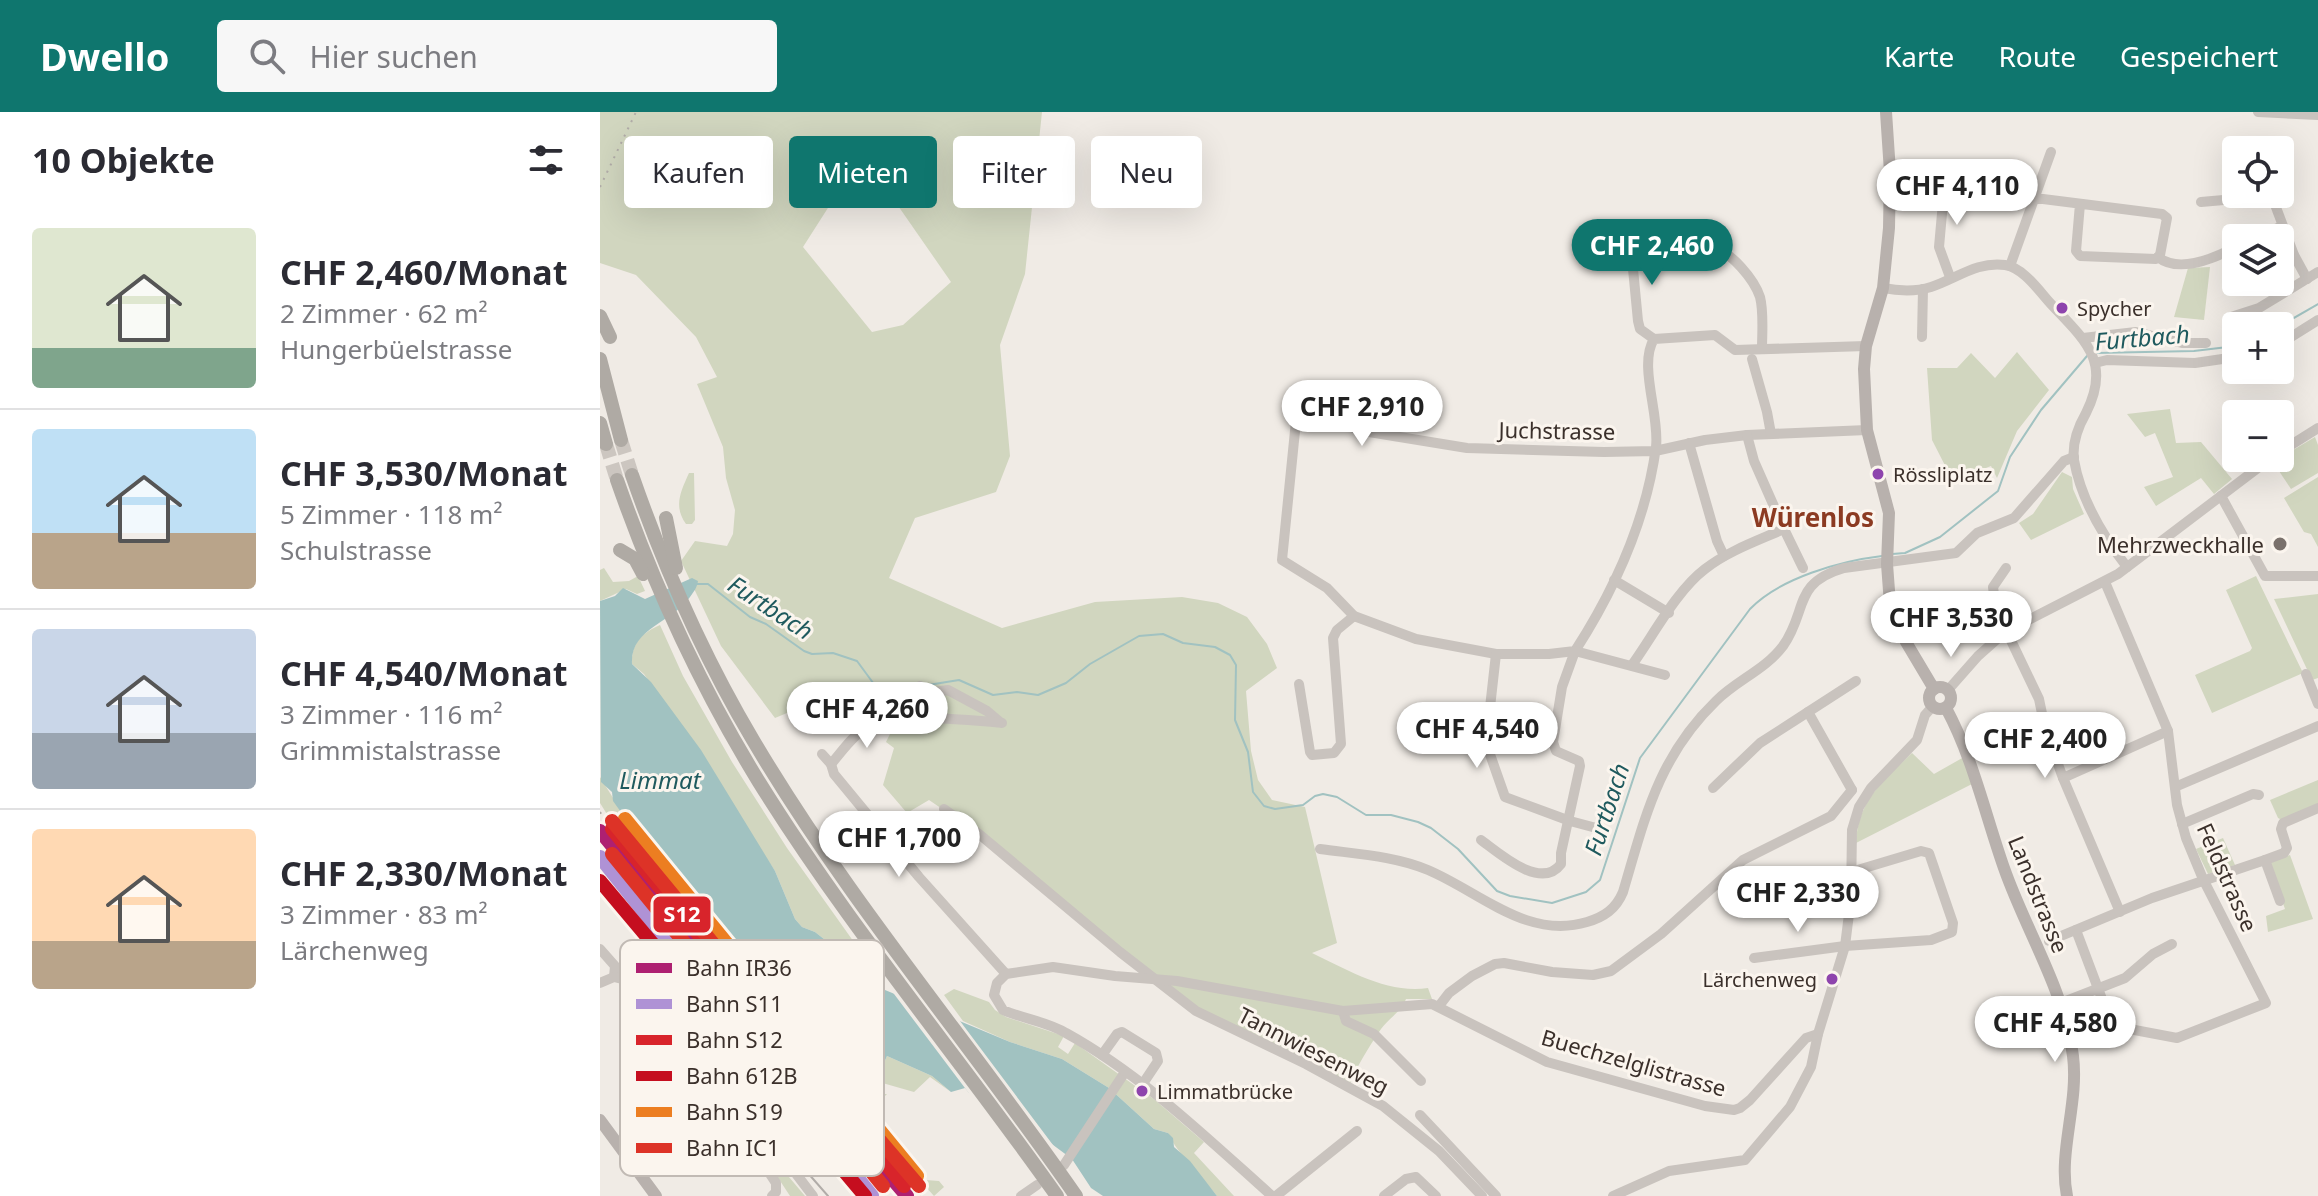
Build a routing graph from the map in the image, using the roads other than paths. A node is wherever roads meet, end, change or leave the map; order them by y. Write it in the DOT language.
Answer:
graph roads {
  1 [pos="1886,112"];
  2 [pos="2258,112"];
  3 [pos="2318,115"];
  4 [pos="2051,152"];
  5 [pos="1945,180"];
  6 [pos="2036,199"];
  7 [pos="2201,202"];
  8 [pos="2080,204"];
  9 [pos="2281,224"];
  10 [pos="1631,248"];
  11 [pos="1605,249"];
  12 [pos="2294,251"];
  13 [pos="2222,254"];
  14 [pos="2158,257"];
  15 [pos="2010,266"];
  16 [pos="2318,272"];
  17 [pos="1950,277"];
  18 [pos="2307,279"];
  19 [pos="1883,288"];
  20 [pos="1923,289"];
  21 [pos="2247,312"];
  22 [pos="600,316"];
  23 [pos="2318,320"];
  24 [pos="2294,335"];
  25 [pos="610,337"];
  26 [pos="1922,337"];
  27 [pos="2083,338"];
  28 [pos="1654,339"];
  29 [pos="2206,343"];
  30 [pos="1866,346"];
  31 [pos="1762,349"];
  32 [pos="2182,353"];
  33 [pos="2222,356"];
  34 [pos="2093,357"];
  35 [pos="600,359"];
  36 [pos="1752,359"];
  37 [pos="600,423"];
  38 [pos="2318,428"];
  39 [pos="1867,430"];
  40 [pos="1771,434"];
  41 [pos="1747,435"];
  42 [pos="621,440"];
  43 [pos="1689,443"];
  44 [pos="2294,443"];
  45 [pos="606,444"];
  46 [pos="1655,451"];
  47 [pos="2074,457"];
  48 [pos="2253,472"];
  49 [pos="632,475"];
  50 [pos="617,480"];
  51 [pos="2221,496"];
  52 [pos="666,518"];
  53 [pos="1784,529"];
  54 [pos="620,550"];
  55 [pos="1724,556"];
  56 [pos="1889,559"];
  57 [pos="2127,567"];
  58 [pos="1803,568"];
  59 [pos="2006,568"];
  60 [pos="2318,576"];
  61 [pos="649,577"];
  62 [pos="676,579"];
  63 [pos="1614,580"];
  64 [pos="2105,582"];
  65 [pos="1669,613"];
  66 [pos="1354,616"];
  67 [pos="2005,632"];
  68 [pos="1575,651"];
  69 [pos="1496,654"];
  70 [pos="1632,665"];
  71 [pos="2306,674"];
  72 [pos="1665,675"];
  73 [pos="1856,681"];
  74 [pos="1299,684"];
  75 [pos="922,688"];
  76 [pos="1941,689"];
  77 [pos="2318,704"];
  78 [pos="1939,707"];
  79 [pos="1808,712"];
  80 [pos="2318,726"];
  81 [pos="2168,731"];
  82 [pos="822,754"];
  83 [pos="831,764"];
  84 [pos="2063,778"];
  85 [pos="2175,787"];
  86 [pos="1713,788"];
  87 [pos="1852,790"];
  88 [pos="1866,795"];
  89 [pos="2259,795"];
  90 [pos="2318,808"];
  91 [pos="944,809"];
  92 [pos="1570,821"];
  93 [pos="2182,824"];
  94 [pos="1604,833"];
  95 [pos="1481,840"];
  96 [pos="1320,849"];
  97 [pos="2265,860"];
  98 [pos="1851,872"];
  99 [pos="2203,879"];
  100 [pos="2280,901"];
  101 [pos="2120,912"];
  102 [pos="2076,930"];
  103 [pos="867,940"];
  104 [pos="2049,941"];
  105 [pos="2172,944"];
  106 [pos="1845,946"];
  107 [pos="600,949"];
  108 [pos="1754,958"];
  109 [pos="884,964"];
  110 [pos="1006,974"];
  111 [pos="614,977"];
  112 [pos="620,978"];
  113 [pos="1157,980"];
  114 [pos="600,983"];
  115 [pos="2098,990"];
  116 [pos="2061,1003"];
  117 [pos="1439,1006"];
  118 [pos="1343,1011"];
  119 [pos="1818,1034"];
  120 [pos="1102,1055"];
  121 [pos="1125,1072"];
  122 [pos="1421,1081"];
  123 [pos="1142,1085"];
  124 [pos="1420,1115"];
  125 [pos="600,1120"];
  126 [pos="1357,1131"];
  127 [pos="620,1147"];
  128 [pos="1066,1162"];
  129 [pos="641,1176"];
  130 [pos="771,1176"];
  131 [pos="798,1176"];
  132 [pos="1037,1185"];
  133 [pos="656,1196"];
  134 [pos="772,1196"];
  135 [pos="813,1196"];
  136 [pos="1021,1196"];
  137 [pos="1057,1196"];
  138 [pos="1076,1196"];
  139 [pos="1274,1196"];
  140 [pos="1384,1196"];
  141 [pos="1436,1196"];
  142 [pos="1482,1196"];
  143 [pos="1496,1196"];
  144 [pos="1613,1196"];
  145 [pos="2067,1196"];
  1 -- 19 [label="main road"];
  2 -- 3 [label="street"];
  4 -- 6 [label="street"];
  5 -- 17 [label="street"];
  6 -- 8 [label="street"];
  6 -- 15 [label="street"];
  7 -- 9 [label="street"];
  8 -- 14 [label="street"];
  8 -- 14 [label="street"];
  10 -- 11 [label="street"];
  10 -- 28 [label="street"];
  10 -- 31 [label="street"];
  12 -- 18 [label="street"];
  13 -- 14 [label="street"];
  15 -- 17 [label="street"];
  15 -- 27 [label="street"];
  16 -- 18 [label="street"];
  17 -- 20 [label="street"];
  18 -- 21 [label="street"];
  19 -- 20 [label="street"];
  19 -- 30 [label="main road"];
  20 -- 26 [label="street"];
  22 -- 25 [label="highway"];
  23 -- 24 [label="street"];
  27 -- 32 [label="street"];
  27 -- 34 [label="street"];
  28 -- 31 [label="street"];
  28 -- 46 [label="street"];
  29 -- 32 [label="street"];
  30 -- 31 [label="street"];
  30 -- 39 [label="main road"];
  32 -- 33 [label="street"];
  32 -- 34 [label="street"];
  34 -- 47 [label="street"];
  35 -- 42 [label="highway"];
  36 -- 40 [label="street"];
  37 -- 45 [label="highway"];
  38 -- 44 [label="street"];
  39 -- 40 [label="street, Juchstrasse"];
  39 -- 56 [label="main road"];
  40 -- 41 [label="street, Juchstrasse"];
  41 -- 43 [label="street, Juchstrasse"];
  41 -- 53 [label="street"];
  43 -- 46 [label="street, Juchstrasse"];
  43 -- 55 [label="street"];
  46 -- 63 [label="street"];
  46 -- 66 [label="street, Juchstrasse"];
  47 -- 56 [label="street"];
  47 -- 57 [label="street"];
  48 -- 51 [label="street"];
  49 -- 62 [label="highway"];
  50 -- 61 [label="highway"];
  51 -- 57 [label="street"];
  51 -- 60 [label="street"];
  52 -- 62 [label="highway"];
  53 -- 55 [label="street"];
  53 -- 58 [label="street"];
  54 -- 61 [label="highway"];
  55 -- 65 [label="street"];
  56 -- 76 [label="main road"];
  56 -- 96 [label="street"];
  57 -- 64 [label="street"];
  59 -- 67 [label="street"];
  61 -- 103 [label="highway"];
  62 -- 138 [label="highway"];
  63 -- 65 [label="street"];
  63 -- 68 [label="street"];
  64 -- 67 [label="street"];
  64 -- 81 [label="street, Feldstrasse"];
  65 -- 70 [label="street"];
  66 -- 69 [label="street"];
  66 -- 74 [label="street"];
  67 -- 76 [label="street"];
  67 -- 84 [label="street"];
  68 -- 69 [label="street"];
  68 -- 70 [label="street"];
  68 -- 92 [label="street"];
  69 -- 92 [label="street"];
  70 -- 72 [label="street"];
  71 -- 77 [label="street"];
  73 -- 79 [label="street"];
  75 -- 83 [label="street"];
  76 -- 78 [label="main road"];
  76 -- 78 [label="main road"];
  78 -- 88 [label="street"];
  78 -- 116 [label="main road, Landstrasse"];
  79 -- 86 [label="street"];
  79 -- 87 [label="street"];
  80 -- 85 [label="street"];
  81 -- 84 [label="street"];
  81 -- 85 [label="street, Feldstrasse"];
  82 -- 83 [label="street"];
  83 -- 110 [label="street"];
  84 -- 101 [label="street"];
  85 -- 93 [label="street, Feldstrasse"];
  87 -- 88 [label="street"];
  87 -- 117 [label="street"];
  88 -- 98 [label="street"];
  89 -- 93 [label="street"];
  90 -- 97 [label="street"];
  91 -- 113 [label="street, Tannwiesenweg"];
  92 -- 94 [label="street"];
  92 -- 95 [label="street"];
  93 -- 99 [label="street, Feldstrasse"];
  97 -- 99 [label="street"];
  97 -- 100 [label="street"];
  98 -- 106 [label="street"];
  98 -- 106 [label="street"];
  99 -- 101 [label="street"];
  99 -- 115 [label="street, Feldstrasse"];
  101 -- 102 [label="street"];
  102 -- 104 [label="street"];
  102 -- 115 [label="street"];
  105 -- 115 [label="street"];
  106 -- 108 [label="street"];
  106 -- 119 [label="street"];
  107 -- 111 [label="street"];
  109 -- 137 [label="highway"];
  110 -- 113 [label="street, Buechzelglistrasse"];
  110 -- 120 [label="street"];
  111 -- 112 [label="street"];
  111 -- 114 [label="street"];
  113 -- 118 [label="street, Buechzelglistrasse"];
  113 -- 142 [label="street, Tannwiesenweg"];
  115 -- 116 [label="street"];
  116 -- 145 [label="main road, Landstrasse"];
  117 -- 118 [label="street, Buechzelglistrasse"];
  117 -- 119 [label="street, Buechzelglistrasse"];
  118 -- 122 [label="street"];
  119 -- 144 [label="street"];
  120 -- 121 [label="street"];
  120 -- 123 [label="street"];
  121 -- 123 [label="street"];
  121 -- 128 [label="street"];
  123 -- 139 [label="street"];
  124 -- 143 [label="street"];
  125 -- 127 [label="main road"];
  126 -- 139 [label="street"];
  129 -- 133 [label="main road"];
  130 -- 134 [label="street"];
  131 -- 135 [label="street"];
  132 -- 136 [label="street"];
  140 -- 141 [label="street"];
}
